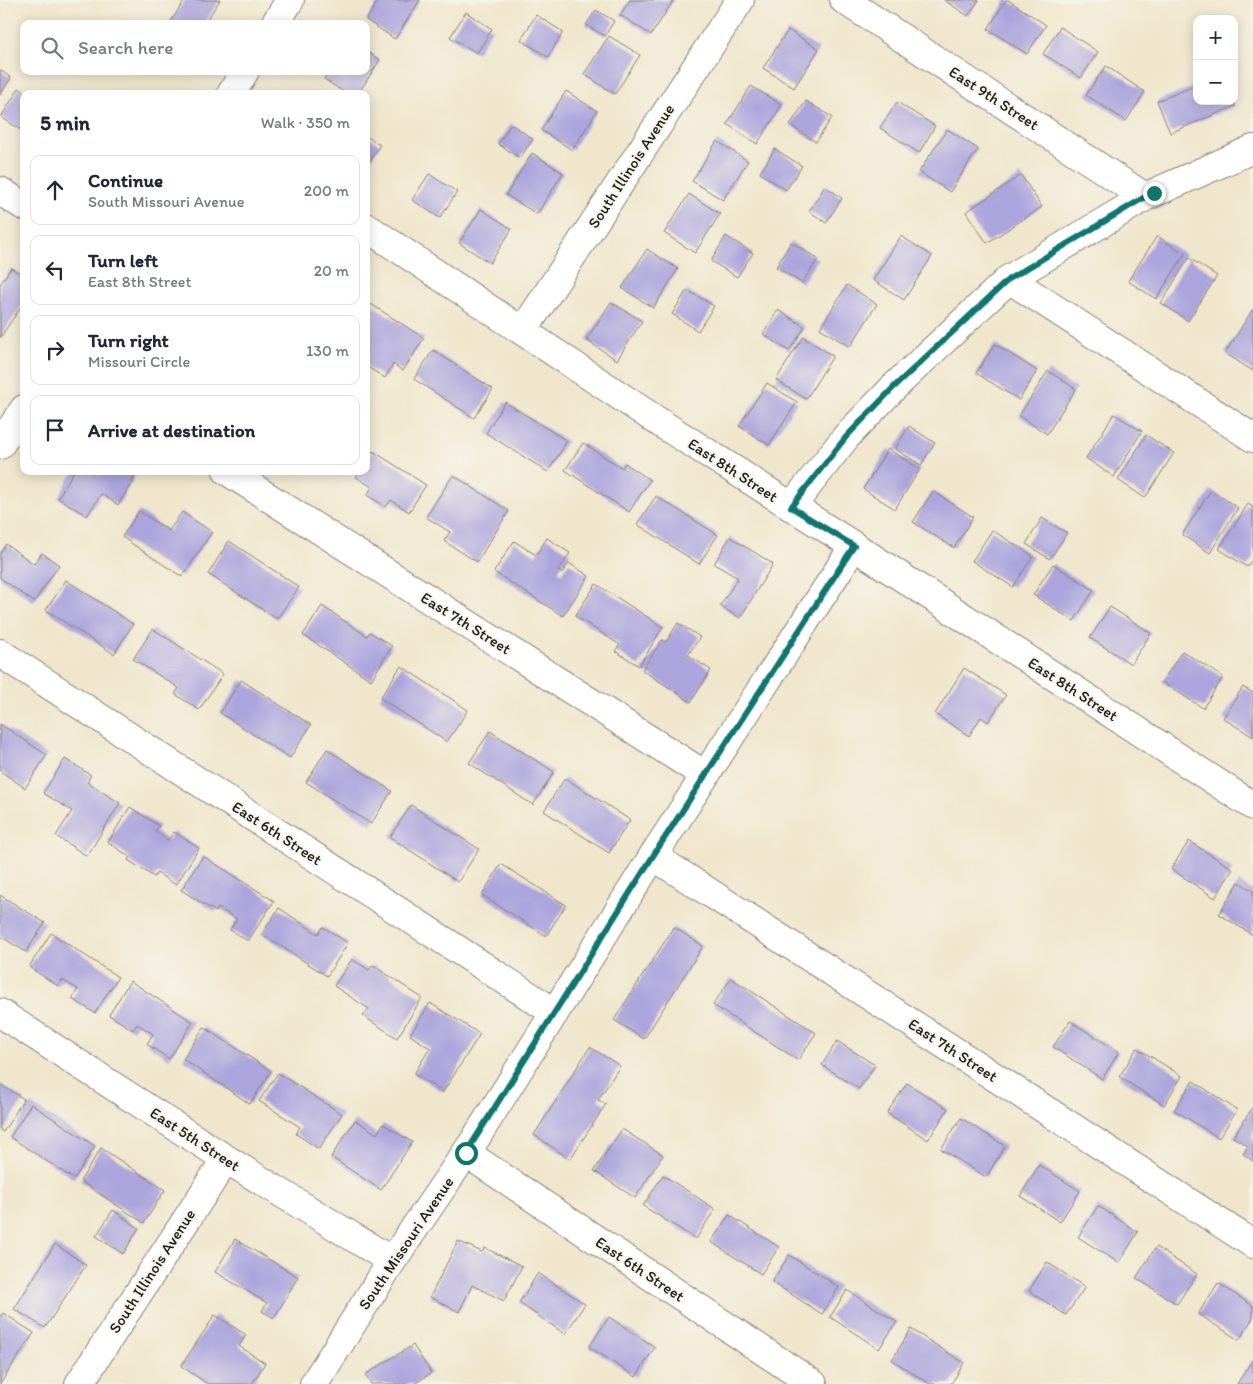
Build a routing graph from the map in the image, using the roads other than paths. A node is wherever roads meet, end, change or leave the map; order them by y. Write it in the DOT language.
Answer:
graph roads {
  1 [pos="290,0"];
  2 [pos="740,0"];
  3 [pos="844,0"];
  4 [pos="278,20"];
  5 [pos="243,75"];
  6 [pos="233,90"];
  7 [pos="1253,149"];
  8 [pos="0,191"];
  9 [pos="1145,197"];
  10 [pos="20,204"];
  11 [pos="370,230"];
  12 [pos="1009,279"];
  13 [pos="523,331"];
  14 [pos="20,414"];
  15 [pos="1253,438"];
  16 [pos="0,445"];
  17 [pos="233,475"];
  18 [pos="791,507"];
  19 [pos="854,546"];
  20 [pos="0,653"];
  21 [pos="705,775"];
  22 [pos="1253,806"];
  23 [pos="653,856"];
  24 [pos="554,1012"];
  25 [pos="0,1013"];
  26 [pos="466,1153"];
  27 [pos="226,1159"];
  28 [pos="1252,1241"];
  29 [pos="392,1262"];
  30 [pos="79,1384"];
  31 [pos="314,1384"];
  32 [pos="814,1384"];
  1 -- 4 [label="street"];
  2 -- 13 [label="street, South Illinois Avenue"];
  3 -- 9 [label="street, East 9th Street"];
  5 -- 6 [label="street"];
  7 -- 9 [label="street"];
  8 -- 10 [label="street"];
  9 -- 12 [label="street"];
  11 -- 13 [label="street, East 8th Street"];
  12 -- 15 [label="street"];
  12 -- 18 [label="street"];
  13 -- 18 [label="street, East 8th Street"];
  14 -- 16 [label="street"];
  17 -- 21 [label="street, East 7th Street"];
  18 -- 19 [label="street, East 8th Street"];
  19 -- 21 [label="street, South Missouri Avenue"];
  19 -- 22 [label="street, East 8th Street"];
  20 -- 24 [label="street, East 6th Street"];
  21 -- 23 [label="street, South Missouri Avenue"];
  23 -- 24 [label="street, South Missouri Avenue"];
  23 -- 28 [label="street, East 7th Street"];
  24 -- 26 [label="street, South Missouri Avenue"];
  25 -- 27 [label="street, East 5th Street"];
  26 -- 29 [label="street, South Missouri Avenue"];
  26 -- 32 [label="street, East 6th Street"];
  27 -- 29 [label="street, East 5th Street"];
  27 -- 30 [label="street, South Illinois Avenue"];
  29 -- 31 [label="street, South Missouri Avenue"];
}
